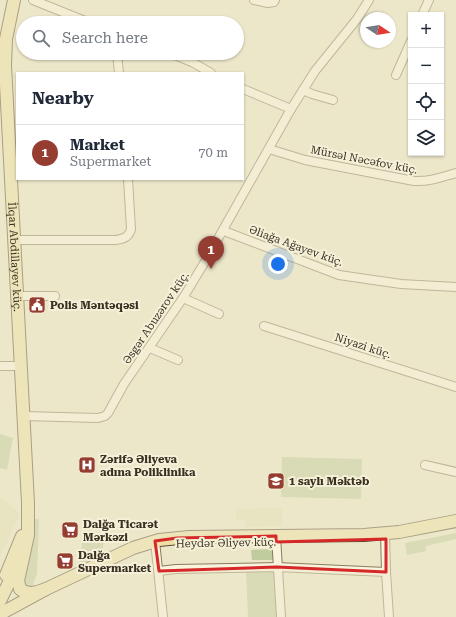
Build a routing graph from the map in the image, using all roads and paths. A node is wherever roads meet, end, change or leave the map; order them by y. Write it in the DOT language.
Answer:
graph roads {
  1 [pos="14,0"];
  2 [pos="33,0"];
  3 [pos="254,0"];
  4 [pos="276,0"];
  5 [pos="369,0"];
  6 [pos="429,0"];
  7 [pos="423,12"];
  8 [pos="73,16"];
  9 [pos="408,48"];
  10 [pos="118,60"];
  11 [pos="187,60"];
  12 [pos="2,65"];
  13 [pos="119,72"];
  14 [pos="209,72"];
  15 [pos="396,75"];
  16 [pos="244,89"];
  17 [pos="303,90"];
  18 [pos="333,100"];
  19 [pos="291,109"];
  20 [pos="269,149"];
  21 [pos="456,173"];
  22 [pos="128,180"];
  23 [pos="224,231"];
  24 [pos="14,240"];
  25 [pos="456,287"];
  26 [pos="17,296"];
  27 [pos="55,296"];
  28 [pos="183,298"];
  29 [pos="219,314"];
  30 [pos="264,326"];
  31 [pos="150,348"];
  32 [pos="178,360"];
  33 [pos="0,366"];
  34 [pos="20,366"];
  35 [pos="456,387"];
  36 [pos="23,416"];
  37 [pos="425,465"];
  38 [pos="456,472"];
  39 [pos="28,514"];
  40 [pos="456,521"];
  41 [pos="456,526"];
  42 [pos="385,536"];
  43 [pos="276,539"];
  44 [pos="155,544"];
  45 [pos="277,567"];
  46 [pos="159,571"];
  47 [pos="386,572"];
  48 [pos="3,588"];
  49 [pos="46,589"];
  50 [pos="0,601"];
  51 [pos="21,602"];
  52 [pos="34,603"];
  53 [pos="0,614"];
  54 [pos="11,617"];
  55 [pos="163,617"];
  56 [pos="281,617"];
  57 [pos="389,617"];
  1 -- 12 [label="main road, İlqar Abdillayev küç."];
  2 -- 8 [label="street"];
  3 -- 4 [label="street"];
  5 -- 17 [label="street, Əsgər Abuzərov küç."];
  6 -- 7 [label="street"];
  9 -- 15 [label="street"];
  10 -- 13 [label="street"];
  11 -- 14 [label="street"];
  12 -- 24 [label="main road, İlqar Abdillayev küç."];
  16 -- 19 [label="street"];
  17 -- 18 [label="street"];
  17 -- 19 [label="street, Əsgər Abuzərov küç."];
  19 -- 20 [label="street, Əsgər Abuzərov küç."];
  20 -- 21 [label="street, Mürsəl Nəcəfov küç."];
  20 -- 23 [label="street, Əsgər Abuzərov küç."];
  22 -- 24 [label="street"];
  23 -- 25 [label="street, Əliağa Ağayev küç."];
  23 -- 28 [label="street, Əsgər Abuzərov küç."];
  24 -- 26 [label="main road, İlqar Abdillayev küç."];
  26 -- 27 [label="street"];
  26 -- 34 [label="main road, İlqar Abdillayev küç."];
  28 -- 29 [label="street"];
  28 -- 31 [label="street, Əsgər Abuzərov küç."];
  30 -- 35 [label="street, Niyazi küç."];
  31 -- 32 [label="street"];
  31 -- 36 [label="street, Əsgər Abuzərov küç."];
  33 -- 34 [label="street"];
  34 -- 36 [label="main road, İlqar Abdillayev küç."];
  36 -- 39 [label="main road, İlqar Abdillayev küç."];
  37 -- 38 [label="street"];
  39 -- 48 [label="main road"];
  39 -- 48 [label="main road"];
  39 -- 49 [label="main road"];
  40 -- 42 [label="main road, Heydər Əliyev küç."];
  41 -- 42 [label="main road, Heydər Əliyev küç."];
  42 -- 43 [label="main road, Heydər Əliyev küç."];
  42 -- 47 [label="street"];
  43 -- 44 [label="main road, Heydər Əliyev küç."];
  43 -- 45 [label="street"];
  44 -- 46 [label="street"];
  44 -- 49 [label="main road, Heydər Əliyev küç."];
  44 -- 52 [label="main road, Heydər Əliyev küç."];
  45 -- 46 [label="street"];
  45 -- 47 [label="street"];
  45 -- 56 [label="street"];
  46 -- 55 [label="street"];
  47 -- 57 [label="street"];
  48 -- 50 [label="main road"];
  48 -- 51 [label="main road"];
  49 -- 51 [label="main road"];
  51 -- 52 [label="main road"];
  51 -- 53 [label="main road"];
  52 -- 54 [label="main road, Heydər Əliyev küç."];
}
